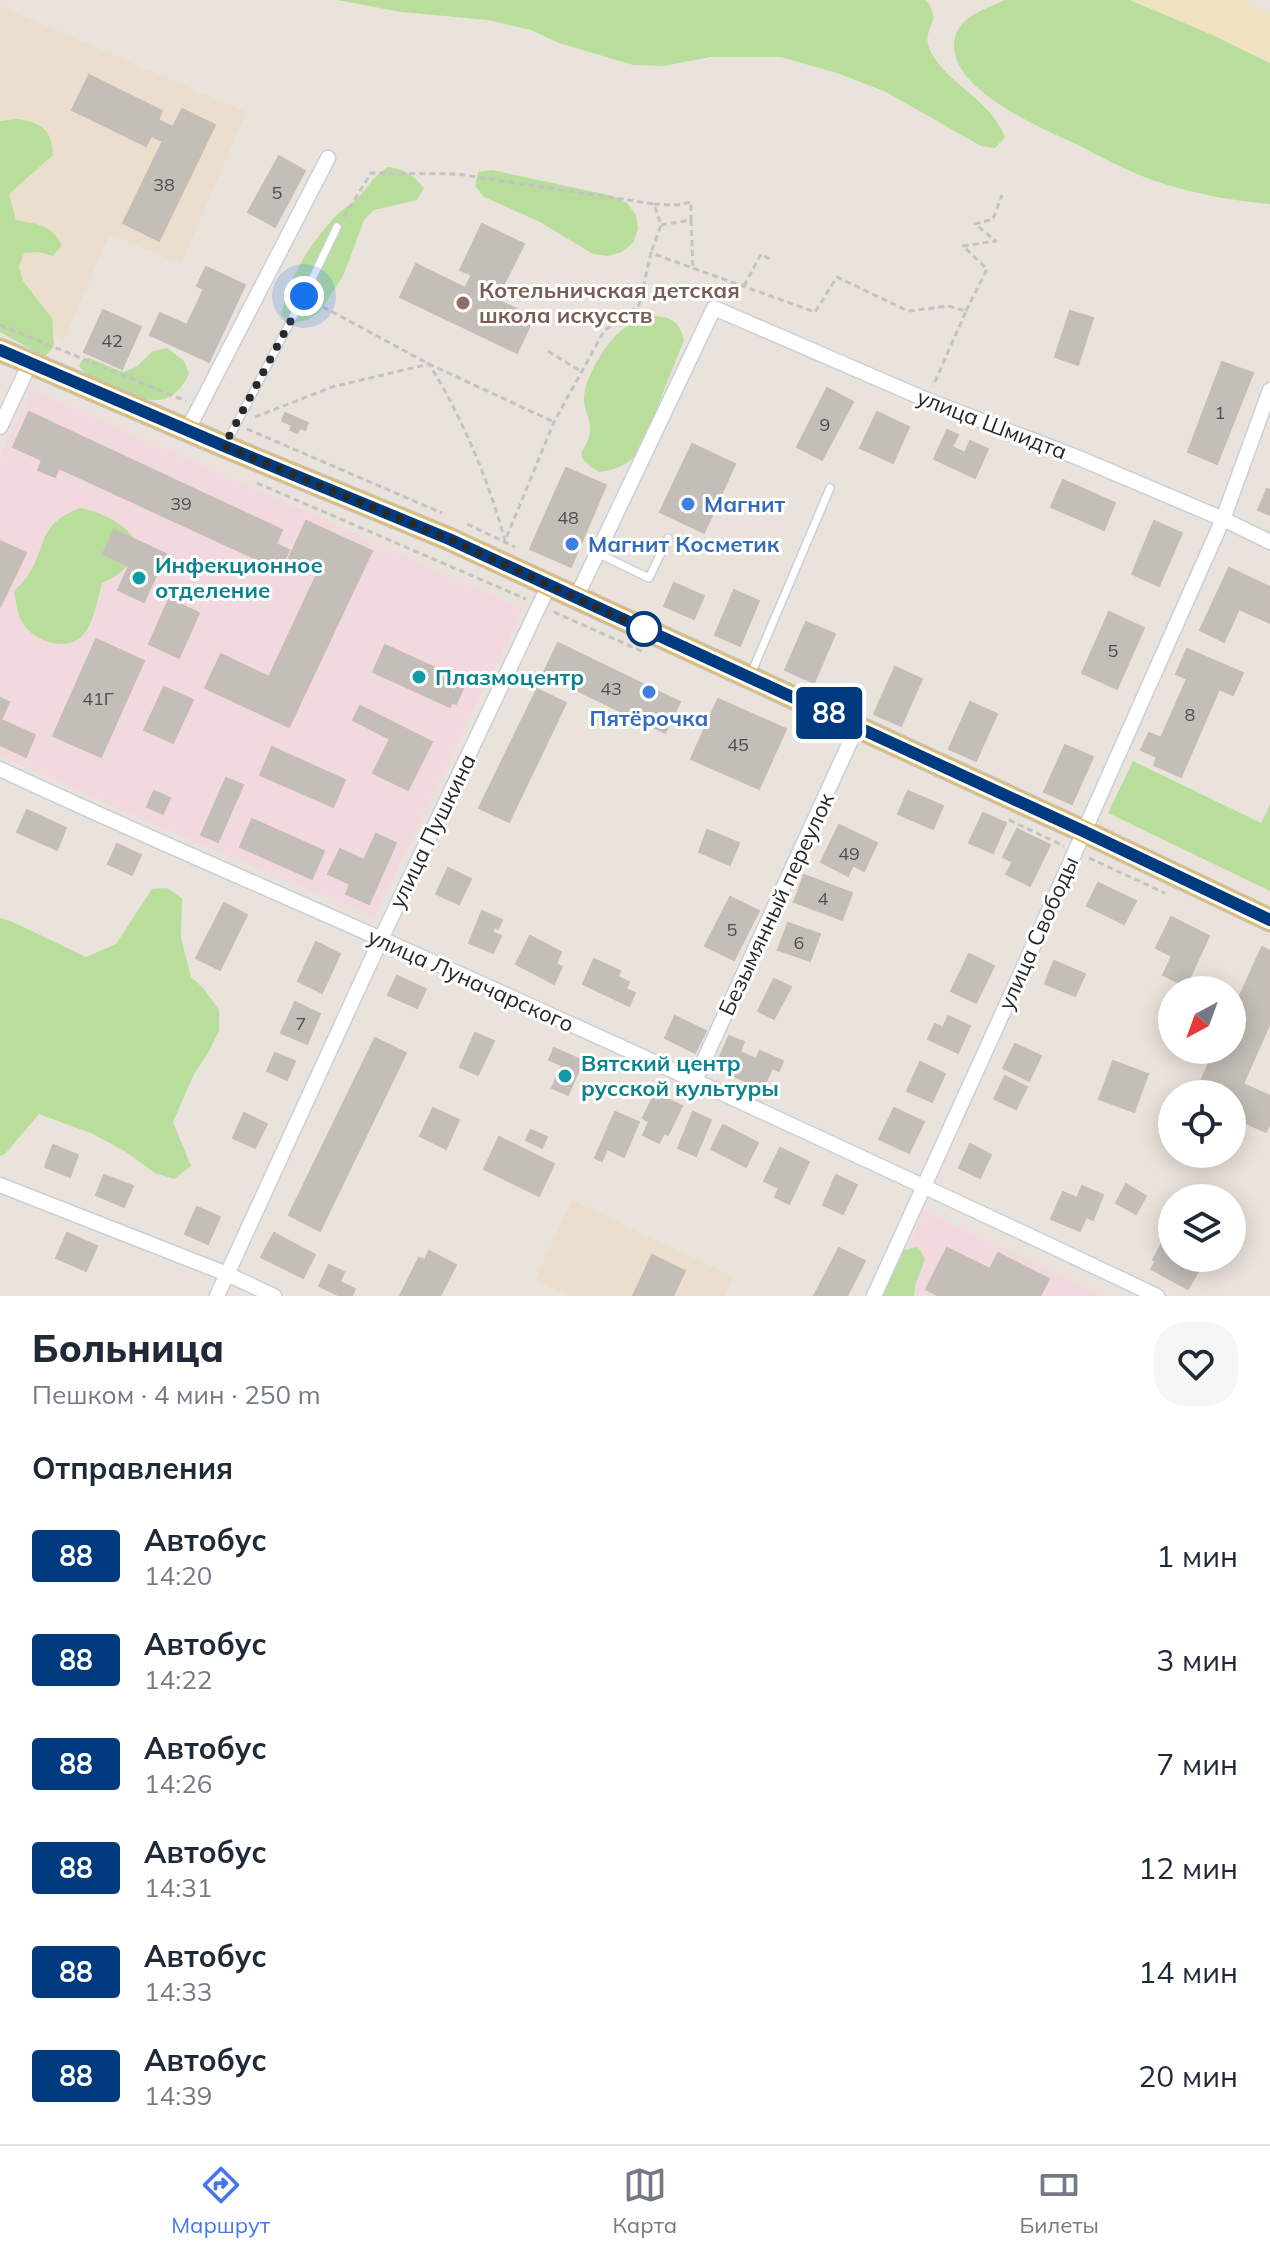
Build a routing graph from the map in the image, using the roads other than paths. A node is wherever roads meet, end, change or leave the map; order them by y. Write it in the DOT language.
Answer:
graph roads {
  1 [pos="328,158"];
  2 [pos="337,227"];
  3 [pos="0,350"];
  4 [pos="30,363"];
  5 [pos="1270,390"];
  6 [pos="0,427"];
  7 [pos="188,429"];
  8 [pos="224,446"];
  9 [pos="830,488"];
  10 [pos="1223,519"];
  11 [pos="668,538"];
  12 [pos="1265,538"];
  13 [pos="597,553"];
  14 [pos="545,595"];
  15 [pos="576,598"];
  16 [pos="750,677"];
  17 [pos="857,727"];
  18 [pos="0,769"];
  19 [pos="1078,841"];
  20 [pos="1270,920"];
  21 [pos="381,939"];
  22 [pos="694,1082"];
  23 [pos="0,1185"];
  24 [pos="925,1186"];
  25 [pos="227,1274"];
  26 [pos="217,1296"];
  27 [pos="274,1296"];
  28 [pos="874,1296"];
  29 [pos="1157,1296"];
  1 -- 7 [label="street"];
  2 -- 8 [label="lane"];
  3 -- 4 [label="main road"];
  4 -- 6 [label="street"];
  4 -- 7 [label="main road"];
  5 -- 10 [label="street, улица Свободы"];
  7 -- 8 [label="main road"];
  8 -- 14 [label="main road"];
  9 -- 16 [label="lane"];
  10 -- 12 [label="street, улица Шмидта"];
  10 -- 13 [label="street, улица Шмидта"];
  10 -- 19 [label="street, улица Свободы"];
  11 -- 13 [label="lane"];
  13 -- 15 [label="street"];
  14 -- 15 [label="main road"];
  14 -- 21 [label="street, улица Пушкина"];
  15 -- 16 [label="main road"];
  16 -- 17 [label="main road"];
  17 -- 19 [label="main road"];
  17 -- 22 [label="street, Безымянный переулок"];
  18 -- 21 [label="street, улица Луначарского"];
  19 -- 20 [label="main road"];
  19 -- 24 [label="street, улица Свободы"];
  21 -- 22 [label="street, улица Луначарского"];
  21 -- 25 [label="street, улица Пушкина"];
  22 -- 24 [label="street, улица Луначарского"];
  23 -- 25 [label="street"];
  24 -- 28 [label="street, улица Свободы"];
  24 -- 29 [label="street, улица Луначарского"];
  25 -- 26 [label="street, улица Пушкина"];
  25 -- 27 [label="street"];
}
